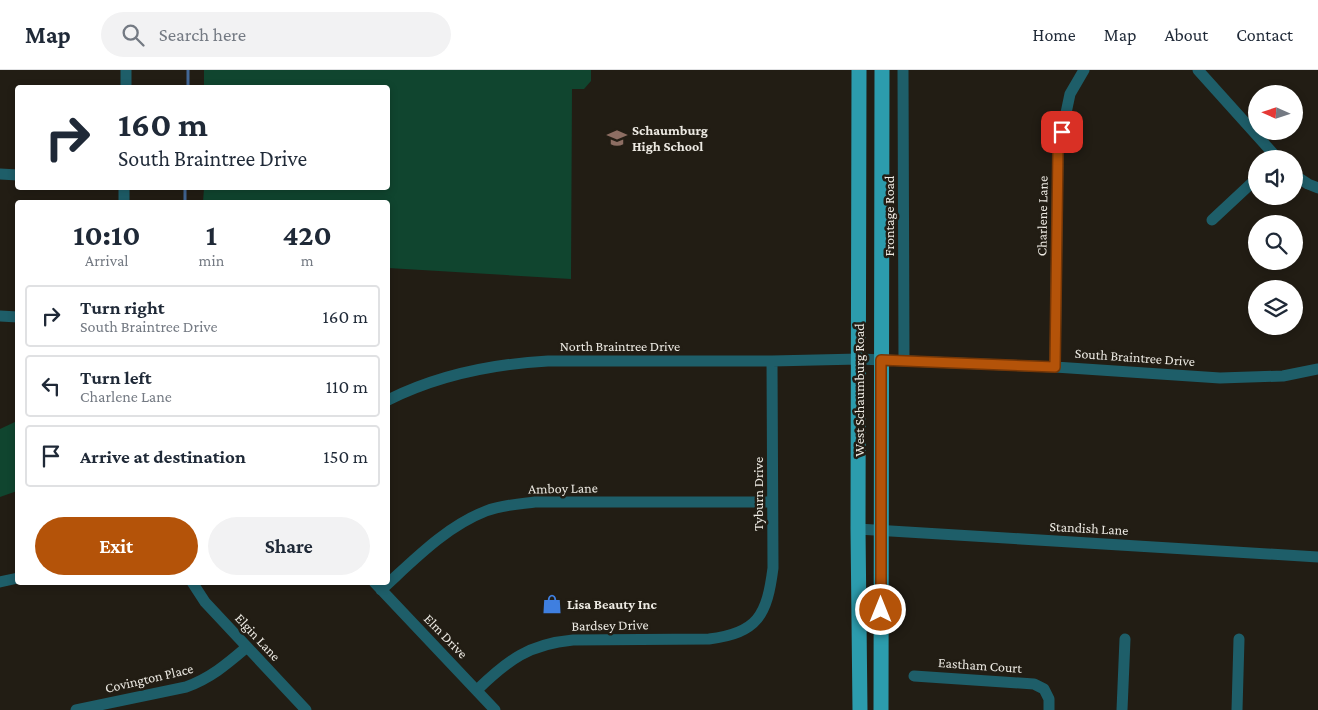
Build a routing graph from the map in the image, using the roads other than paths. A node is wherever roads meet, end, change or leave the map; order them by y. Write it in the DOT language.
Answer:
graph roads {
  1 [pos="126,70"];
  2 [pos="859,70"];
  3 [pos="882,70"];
  4 [pos="903,70"];
  5 [pos="1084,70"];
  6 [pos="1198,70"];
  7 [pos="126,85"];
  8 [pos="1270,150"];
  9 [pos="0,174"];
  10 [pos="15,175"];
  11 [pos="1303,180"];
  12 [pos="1248,186"];
  13 [pos="1318,188"];
  14 [pos="1212,220"];
  15 [pos="0,316"];
  16 [pos="15,317"];
  17 [pos="859,360"];
  18 [pos="881,360"];
  19 [pos="772,361"];
  20 [pos="904,361"];
  21 [pos="1055,367"];
  22 [pos="1318,369"];
  23 [pos="390,398"];
  24 [pos="772,502"];
  25 [pos="858,529"];
  26 [pos="881,531"];
  27 [pos="1318,557"];
  28 [pos="390,577"];
  29 [pos="15,579"];
  30 [pos="0,582"];
  31 [pos="194,585"];
  32 [pos="378,586"];
  33 [pos="755,622"];
  34 [pos="1125,639"];
  35 [pos="1239,639"];
  36 [pos="247,647"];
  37 [pos="914,676"];
  38 [pos="477,690"];
  39 [pos="76,710"];
  40 [pos="306,710"];
  41 [pos="495,710"];
  42 [pos="860,710"];
  43 [pos="881,710"];
  44 [pos="1049,710"];
  45 [pos="1122,710"];
  46 [pos="1237,710"];
  1 -- 7 [label="street"];
  2 -- 17 [label="main road, West Schaumburg Road"];
  3 -- 18 [label="main road, West Schaumburg Road"];
  4 -- 20 [label="street, Frontage Road"];
  5 -- 21 [label="street, Charlene Lane"];
  6 -- 8 [label="street"];
  9 -- 10 [label="street"];
  11 -- 13 [label="street"];
  12 -- 14 [label="street"];
  15 -- 16 [label="street"];
  17 -- 18 [label="street, South Braintree Drive"];
  17 -- 19 [label="street, North Braintree Drive"];
  17 -- 25 [label="main road, West Schaumburg Road"];
  18 -- 20 [label="street, South Braintree Drive"];
  18 -- 26 [label="main road, West Schaumburg Road"];
  19 -- 23 [label="street, North Braintree Drive"];
  19 -- 24 [label="street, Tyburn Drive"];
  20 -- 21 [label="street, South Braintree Drive"];
  21 -- 22 [label="street, South Braintree Drive"];
  24 -- 28 [label="street, Amboy Lane"];
  24 -- 33 [label="street, Tyburn Drive"];
  25 -- 26 [label="street, Standish Lane"];
  25 -- 42 [label="main road, West Schaumburg Road"];
  26 -- 27 [label="street, Standish Lane"];
  26 -- 43 [label="main road, West Schaumburg Road"];
  29 -- 30 [label="street"];
  31 -- 36 [label="street, Elgin Lane"];
  32 -- 38 [label="street, Elm Drive"];
  33 -- 38 [label="street, Bardsey Drive"];
  34 -- 45 [label="street"];
  35 -- 46 [label="street"];
  36 -- 39 [label="street, Covington Place"];
  36 -- 40 [label="street, Elgin Lane"];
  37 -- 44 [label="street, Eastham Court"];
  38 -- 41 [label="street, Elm Drive"];
}
